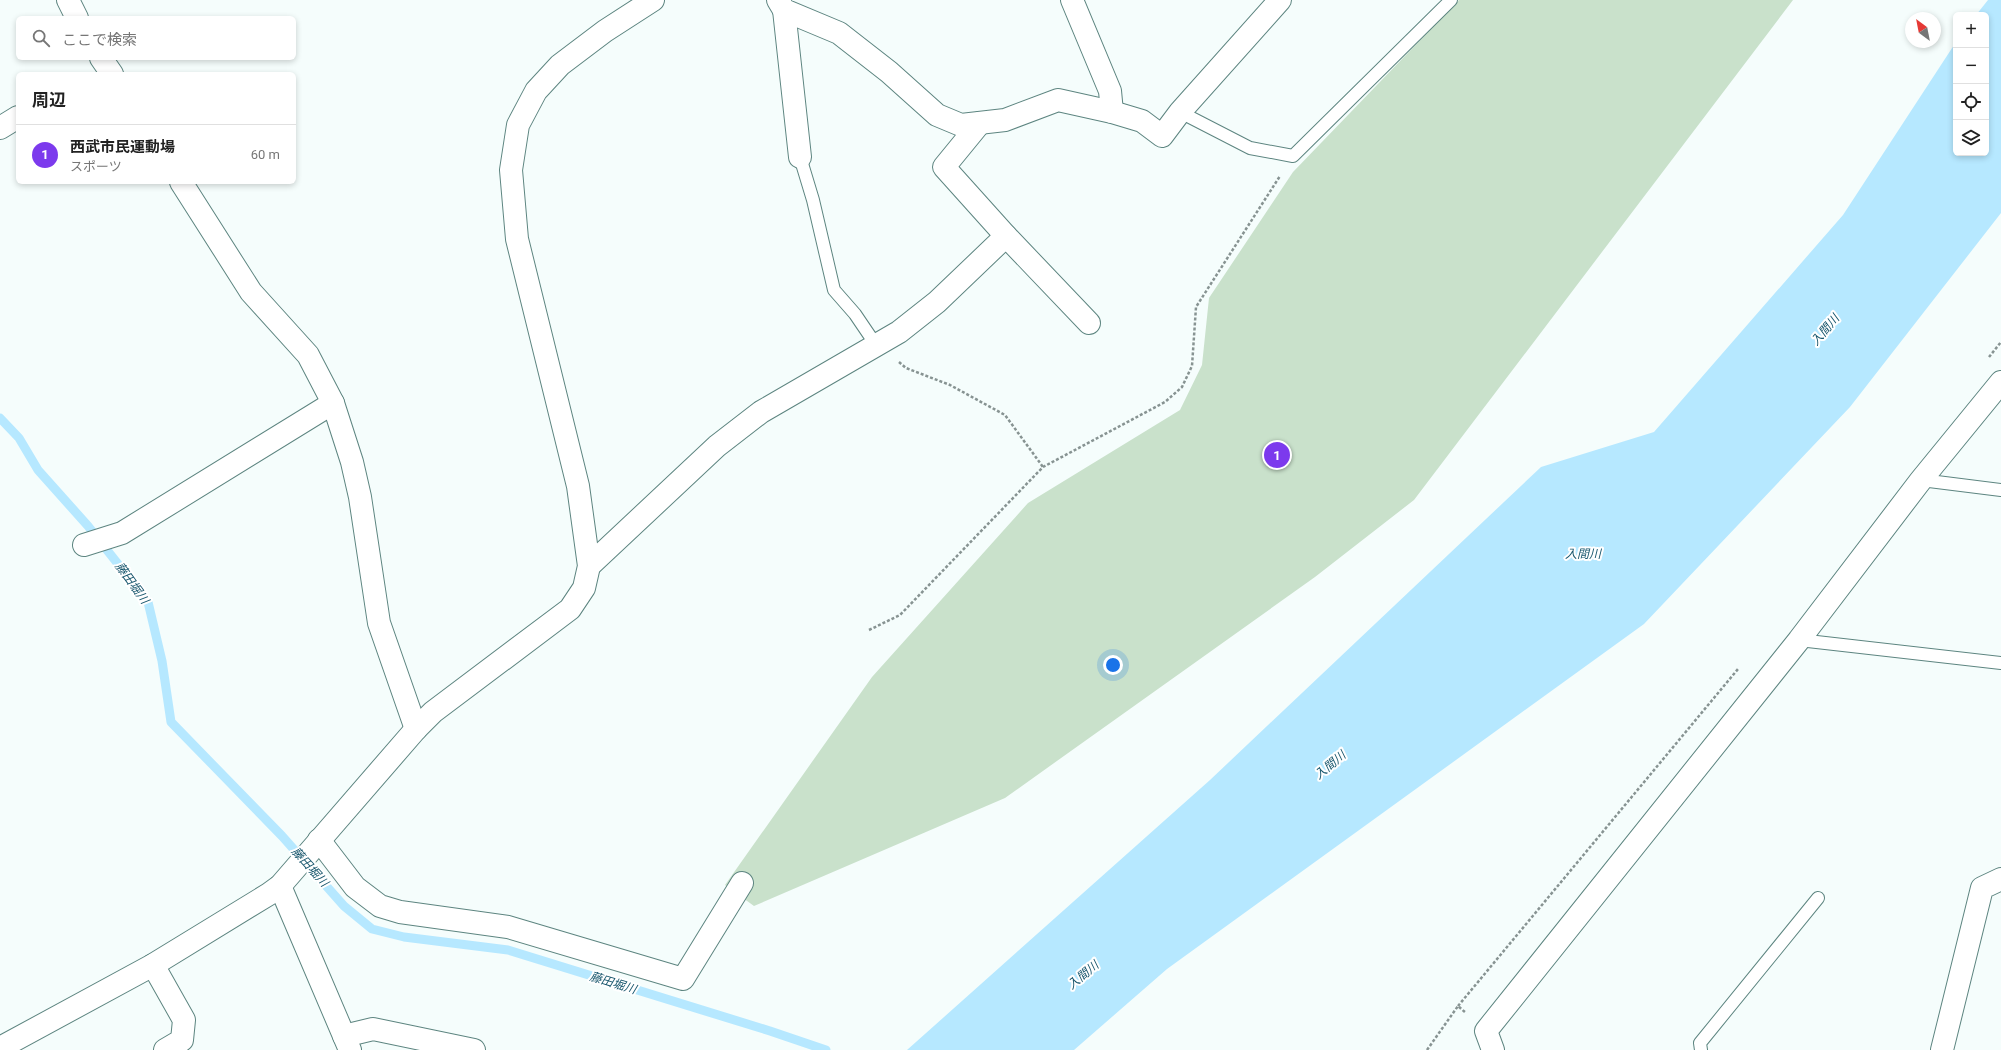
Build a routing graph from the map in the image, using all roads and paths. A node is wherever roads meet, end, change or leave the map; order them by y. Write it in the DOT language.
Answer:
graph roads {
  1 [pos="68,0"];
  2 [pos="653,0"];
  3 [pos="1072,0"];
  4 [pos="1280,0"];
  5 [pos="1451,0"];
  6 [pos="781,5"];
  7 [pos="76,16"];
  8 [pos="1112,112"];
  9 [pos="1180,112"];
  10 [pos="16,118"];
  11 [pos="980,122"];
  12 [pos="0,128"];
  13 [pos="1293,156"];
  14 [pos="800,157"];
  15 [pos="182,184"];
  16 [pos="1006,236"];
  17 [pos="1089,323"];
  18 [pos="2001,342"];
  19 [pos="876,345"];
  20 [pos="1987,360"];
  21 [pos="2001,382"];
  22 [pos="333,402"];
  23 [pos="1043,467"];
  24 [pos="1921,480"];
  25 [pos="2001,490"];
  26 [pos="84,545"];
  27 [pos="589,566"];
  28 [pos="869,630"];
  29 [pos="1799,640"];
  30 [pos="2001,663"];
  31 [pos="1741,665"];
  32 [pos="416,729"];
  33 [pos="315,844"];
  34 [pos="2001,879"];
  35 [pos="285,880"];
  36 [pos="742,883"];
  37 [pos="1818,898"];
  38 [pos="153,965"];
  39 [pos="1458,1006"];
  40 [pos="1490,1041"];
  41 [pos="347,1043"];
  42 [pos="0,1048"];
  43 [pos="165,1050"];
  44 [pos="474,1050"];
  45 [pos="1427,1050"];
  46 [pos="1701,1050"];
  47 [pos="1942,1050"];
  1 -- 7 [label="street"];
  2 -- 27 [label="street"];
  3 -- 8 [label="street"];
  4 -- 9 [label="street"];
  5 -- 13 [label="lane"];
  6 -- 11 [label="street"];
  6 -- 14 [label="street"];
  8 -- 9 [label="street"];
  8 -- 11 [label="street"];
  9 -- 13 [label="lane"];
  10 -- 12 [label="street"];
  11 -- 16 [label="street"];
  13 -- 23 [label="path"];
  14 -- 19 [label="lane"];
  15 -- 22 [label="street"];
  16 -- 17 [label="street"];
  16 -- 19 [label="street"];
  18 -- 20 [label="path"];
  19 -- 23 [label="path"];
  19 -- 27 [label="street"];
  21 -- 24 [label="street"];
  22 -- 26 [label="street"];
  22 -- 32 [label="street"];
  23 -- 28 [label="path"];
  24 -- 25 [label="lane"];
  24 -- 29 [label="street"];
  27 -- 32 [label="street"];
  29 -- 30 [label="lane"];
  29 -- 40 [label="street"];
  31 -- 39 [label="path"];
  32 -- 33 [label="street"];
  33 -- 35 [label="street"];
  33 -- 36 [label="street"];
  34 -- 47 [label="street"];
  35 -- 38 [label="street"];
  35 -- 41 [label="street"];
  37 -- 46 [label="lane"];
  38 -- 42 [label="street"];
  38 -- 43 [label="street"];
  39 -- 40 [label="path"];
  39 -- 45 [label="path"];
  41 -- 44 [label="street"];
}
